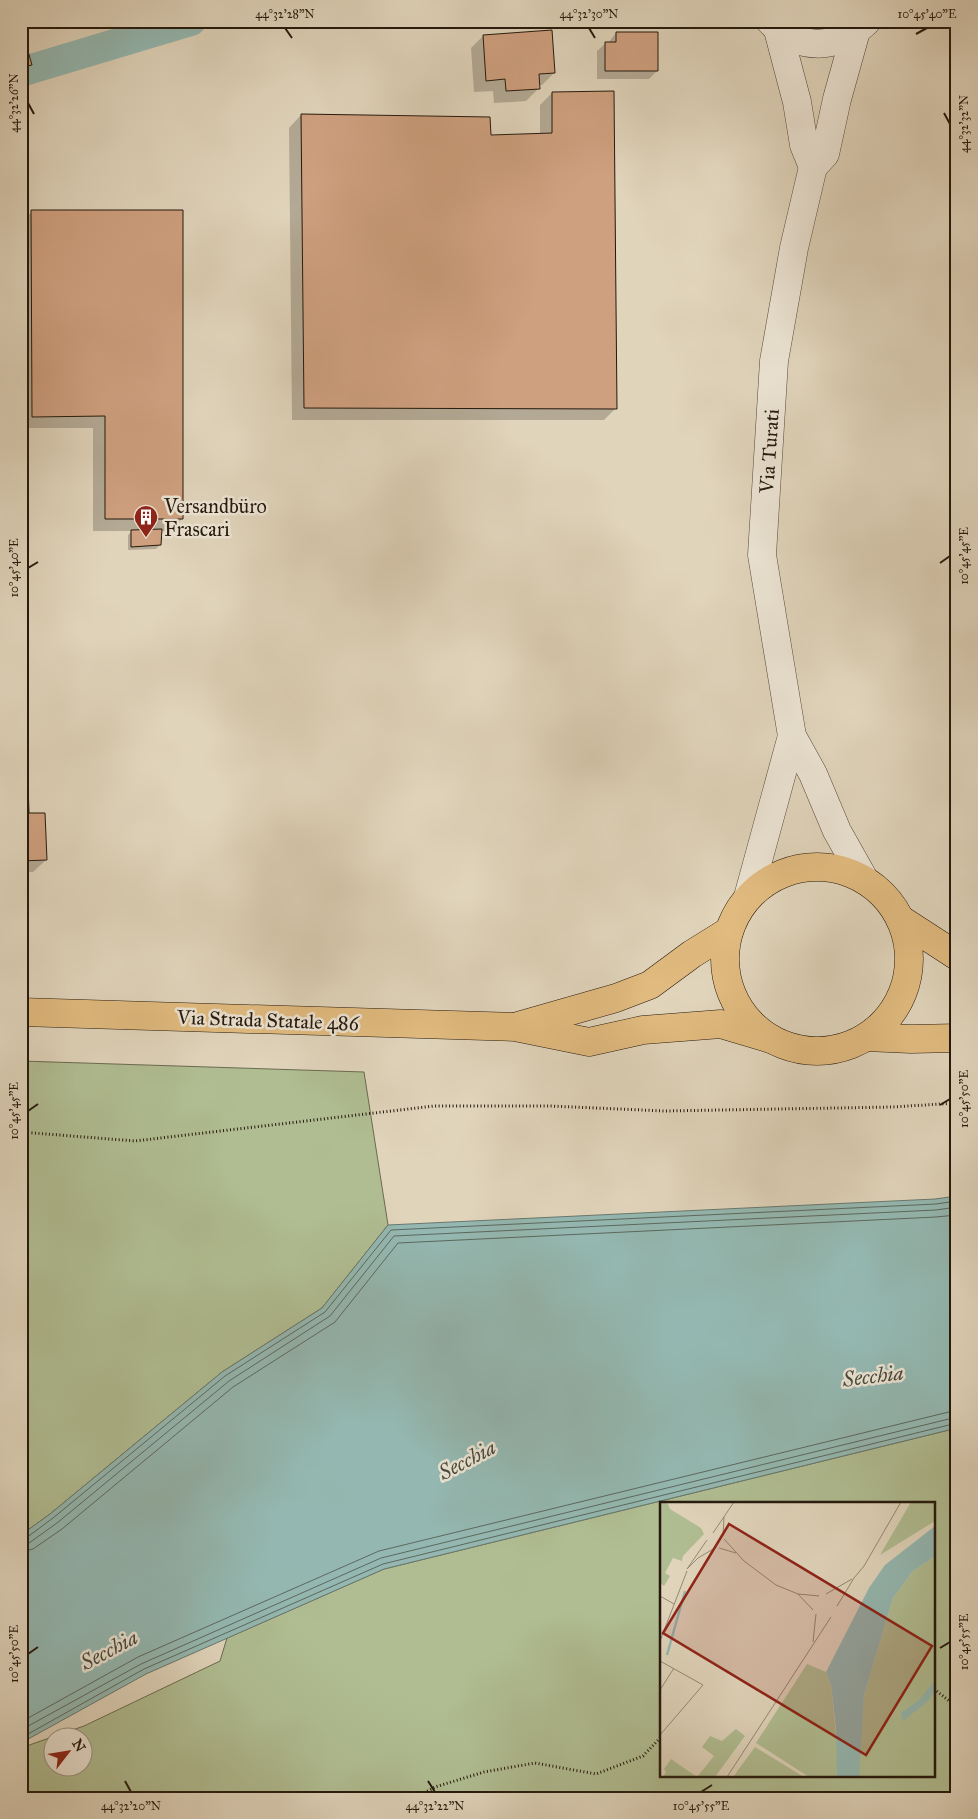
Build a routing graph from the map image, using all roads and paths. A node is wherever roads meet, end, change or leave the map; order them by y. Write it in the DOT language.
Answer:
graph roads {
  1 [pos="774,25"];
  2 [pos="861,26"];
  3 [pos="813,167"];
  4 [pos="792,736"];
  5 [pos="864,879"];
  6 [pos="748,897"];
  7 [pos="900,919"];
  8 [pos="728,932"];
  9 [pos="957,956"];
  10 [pos="21,1012"];
  11 [pos="515,1027"];
  12 [pos="866,1037"];
  13 [pos="957,1038"];
  14 [pos="771,1039"];
  15 [pos="957,1103"];
  16 [pos="21,1132"];
  17 [pos="936,1691"];
  18 [pos="957,1707"];
  19 [pos="660,1738"];
  20 [pos="416,1798"];
  1 -- 2 [label="street"];
  1 -- 3 [label="street"];
  2 -- 3 [label="street, Via Turati"];
  3 -- 4 [label="street, Via Turati"];
  4 -- 5 [label="street"];
  4 -- 6 [label="street"];
  5 -- 6 [label="main road"];
  5 -- 7 [label="main road"];
  6 -- 8 [label="main road"];
  7 -- 9 [label="main road"];
  7 -- 12 [label="main road"];
  8 -- 11 [label="main road"];
  8 -- 14 [label="main road"];
  10 -- 11 [label="main road, Via Strada Statale 486"];
  11 -- 14 [label="main road"];
  12 -- 13 [label="main road"];
  12 -- 14 [label="main road"];
  15 -- 16 [label="path"];
  17 -- 18 [label="path"];
  19 -- 20 [label="path"];
}
